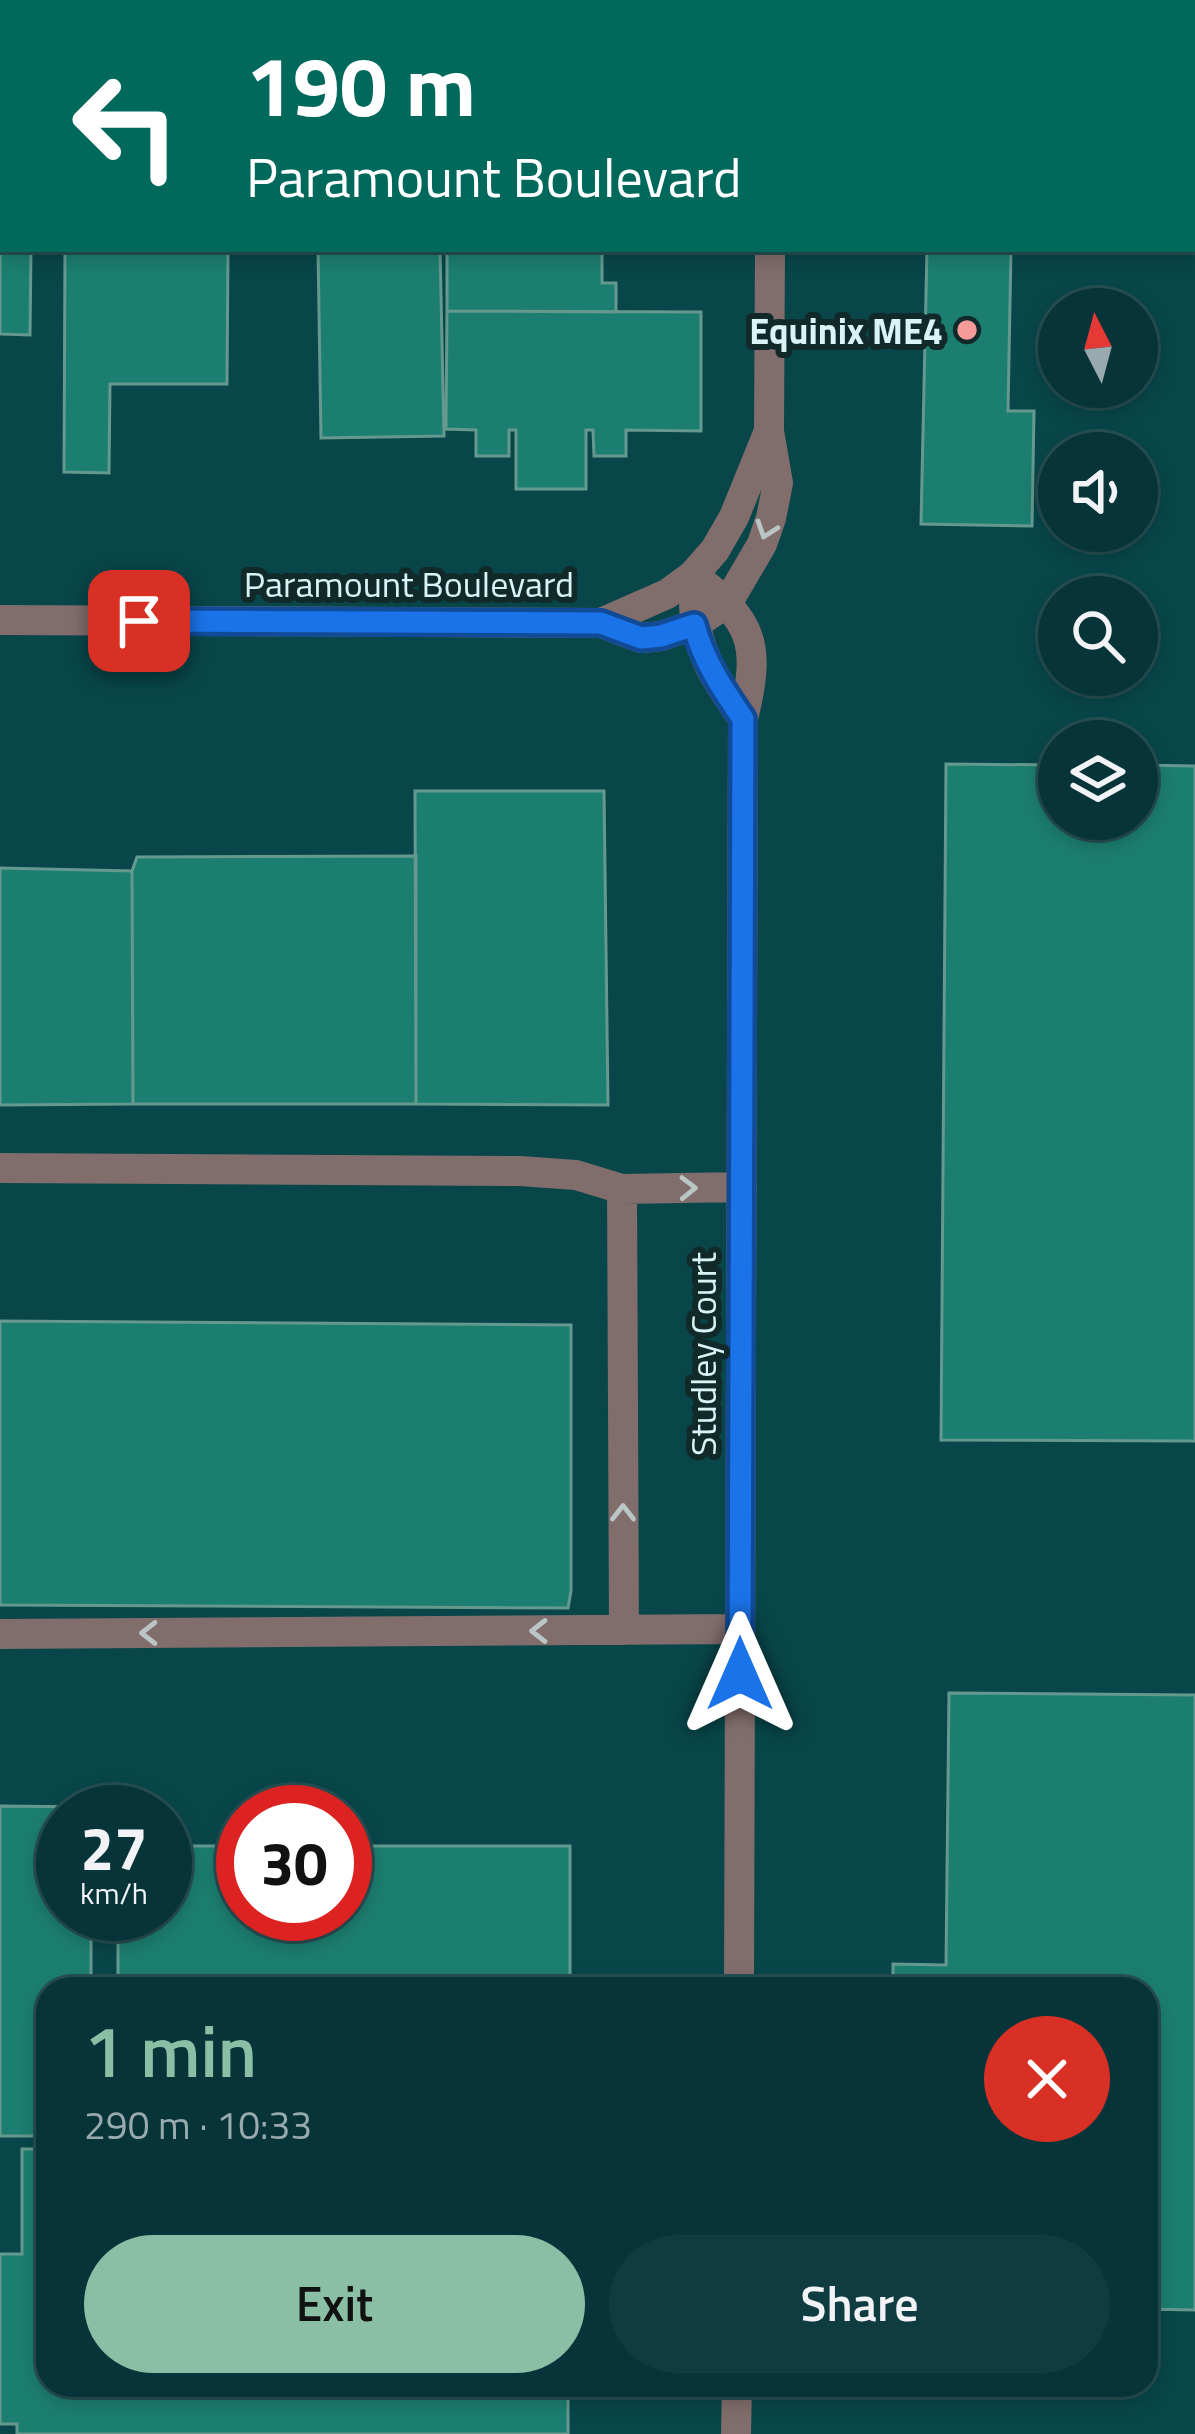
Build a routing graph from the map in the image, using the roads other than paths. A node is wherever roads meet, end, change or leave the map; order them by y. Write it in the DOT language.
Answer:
graph roads {
  1 [pos="770,252"];
  2 [pos="769,431"];
  3 [pos="693,575"];
  4 [pos="711,613"];
  5 [pos="0,620"];
  6 [pos="601,623"];
  7 [pos="743,719"];
  8 [pos="0,1168"];
  9 [pos="742,1187"];
  10 [pos="622,1189"];
  11 [pos="740,1629"];
  12 [pos="624,1630"];
  13 [pos="0,1634"];
  14 [pos="739,1977"];
  15 [pos="736,2397"];
  16 [pos="736,2434"];
  1 -- 2 [label="street"];
  2 -- 3 [label="street"];
  2 -- 4 [label="street, one-way"];
  3 -- 4 [label="street, Studley Court"];
  3 -- 6 [label="street, Paramount Boulevard"];
  4 -- 6 [label="street, Paramount Boulevard"];
  4 -- 7 [label="street"];
  4 -- 7 [label="street, Studley Court"];
  5 -- 6 [label="street, Paramount Boulevard"];
  7 -- 9 [label="street, Studley Court"];
  8 -- 10 [label="street"];
  10 -- 9 [label="street, one-way"];
  9 -- 11 [label="street, Studley Court"];
  12 -- 10 [label="street, one-way"];
  11 -- 12 [label="street"];
  11 -- 14 [label="street, Studley Court"];
  12 -- 13 [label="street, one-way"];
  15 -- 16 [label="street"];
}
